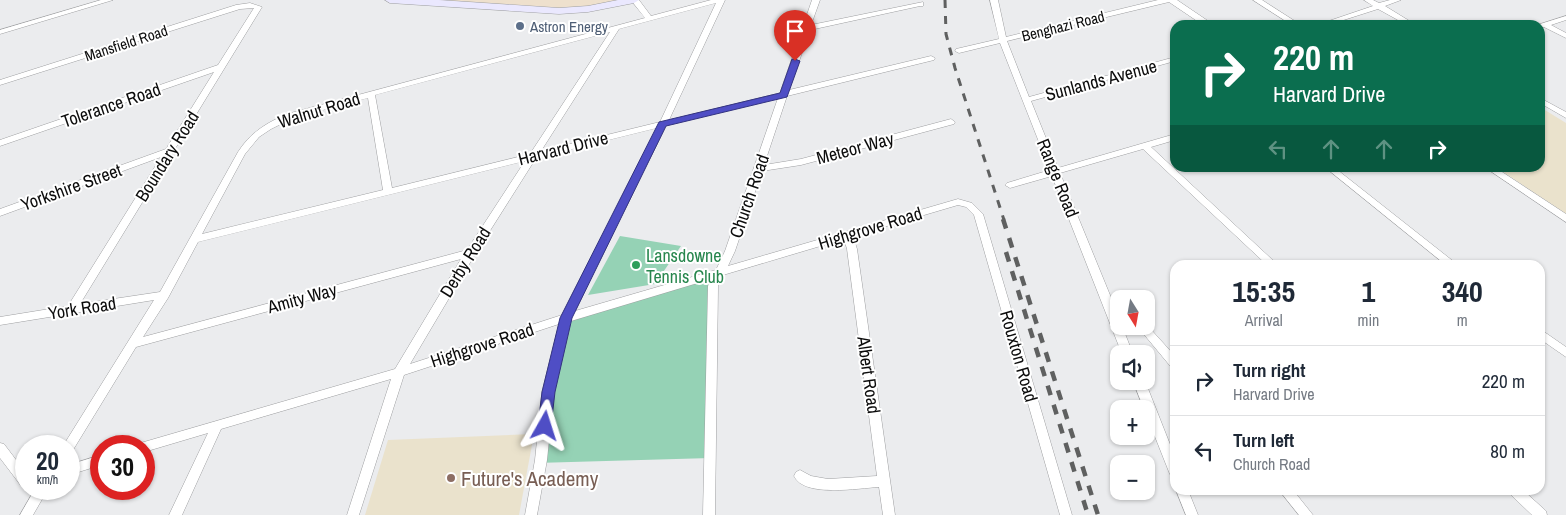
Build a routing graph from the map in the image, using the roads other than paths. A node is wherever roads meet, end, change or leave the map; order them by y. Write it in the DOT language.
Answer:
graph roads {
  1 [pos="109,0"];
  2 [pos="390,0"];
  3 [pos="634,0"];
  4 [pos="720,0"];
  5 [pos="816,0"];
  6 [pos="994,0"];
  7 [pos="1167,0"];
  8 [pos="1172,0"];
  9 [pos="1257,0"];
  10 [pos="1368,0"];
  11 [pos="1397,0"];
  12 [pos="920,4"];
  13 [pos="1378,5"];
  14 [pos="252,6"];
  15 [pos="1566,18"];
  16 [pos="650,19"];
  17 [pos="1201,20"];
  18 [pos="1289,20"];
  19 [pos="1338,20"];
  20 [pos="1404,20"];
  21 [pos="1545,24"];
  22 [pos="1545,26"];
  23 [pos="616,28"];
  24 [pos="807,28"];
  25 [pos="0,32"];
  26 [pos="1566,36"];
  27 [pos="1003,41"];
  28 [pos="959,51"];
  29 [pos="931,58"];
  30 [pos="1170,61"];
  31 [pos="221,67"];
  32 [pos="0,83"];
  33 [pos="371,94"];
  34 [pos="784,95"];
  35 [pos="1026,100"];
  36 [pos="1545,103"];
  37 [pos="1566,115"];
  38 [pos="951,122"];
  39 [pos="662,124"];
  40 [pos="1170,138"];
  41 [pos="0,143"];
  42 [pos="1145,146"];
  43 [pos="171,150"];
  44 [pos="536,154"];
  45 [pos="758,169"];
  46 [pos="1170,169"];
  47 [pos="1173,172"];
  48 [pos="1335,172"];
  49 [pos="1496,172"];
  50 [pos="1056,173"];
  51 [pos="1010,185"];
  52 [pos="388,192"];
  53 [pos="964,203"];
  54 [pos="0,213"];
  55 [pos="1566,219"];
  56 [pos="848,234"];
  57 [pos="196,240"];
  58 [pos="470,253"];
  59 [pos="1268,260"];
  60 [pos="1447,260"];
  61 [pos="717,274"];
  62 [pos="164,295"];
  63 [pos="1110,300"];
  64 [pos="72,309"];
  65 [pos="566,318"];
  66 [pos="0,321"];
  67 [pos="1150,335"];
  68 [pos="1545,337"];
  69 [pos="133,344"];
  70 [pos="1566,353"];
  71 [pos="1170,358"];
  72 [pos="399,372"];
  73 [pos="1143,390"];
  74 [pos="218,424"];
  75 [pos="76,435"];
  76 [pos="155,444"];
  77 [pos="0,448"];
  78 [pos="1170,459"];
  79 [pos="15,469"];
  80 [pos="800,476"];
  81 [pos="884,481"];
  82 [pos="1184,495"];
  83 [pos="1289,495"];
  84 [pos="1519,495"];
  85 [pos="33,500"];
  86 [pos="26,515"];
  87 [pos="174,515"];
  88 [pos="353,515"];
  89 [pos="532,515"];
  90 [pos="709,515"];
  91 [pos="889,515"];
  92 [pos="1066,515"];
  93 [pos="1192,515"];
  94 [pos="1307,515"];
  95 [pos="1541,515"];
  1 -- 25 [label="street"];
  2 -- 3 [label="main road"];
  3 -- 16 [label="street"];
  4 -- 16 [label="street, Walnut Road"];
  4 -- 39 [label="street"];
  5 -- 24 [label="street, Church Road"];
  6 -- 27 [label="street, Range Road"];
  7 -- 27 [label="street, Benghazi Road"];
  8 -- 17 [label="street"];
  9 -- 18 [label="street"];
  10 -- 13 [label="street"];
  11 -- 13 [label="street"];
  12 -- 24 [label="street"];
  13 -- 19 [label="street"];
  13 -- 20 [label="street"];
  14 -- 31 [label="street, Boundary Road"];
  14 -- 32 [label="street, Mansfield Road"];
  15 -- 21 [label="street"];
  16 -- 23 [label="street, Walnut Road"];
  22 -- 26 [label="street"];
  23 -- 33 [label="street, Walnut Road"];
  23 -- 44 [label="street, Derby Road"];
  24 -- 34 [label="street, Church Road"];
  27 -- 28 [label="street, Benghazi Road"];
  27 -- 35 [label="street, Range Road"];
  29 -- 34 [label="street, Harvard Drive"];
  30 -- 35 [label="street, Sunlands Avenue"];
  31 -- 41 [label="street, Tolerance Road"];
  31 -- 43 [label="street, Boundary Road"];
  33 -- 52 [label="street"];
  33 -- 57 [label="street, Walnut Road"];
  34 -- 39 [label="street, Harvard Drive"];
  34 -- 45 [label="street, Church Road"];
  35 -- 50 [label="street, Range Road"];
  36 -- 37 [label="street"];
  38 -- 45 [label="street, Meteor Way"];
  39 -- 44 [label="street, Harvard Drive"];
  39 -- 65 [label="street"];
  40 -- 42 [label="street"];
  42 -- 46 [label="street"];
  42 -- 50 [label="street"];
  43 -- 54 [label="street, Yorkshire Street"];
  43 -- 64 [label="street, Boundary Road"];
  44 -- 52 [label="street, Harvard Drive"];
  44 -- 58 [label="street, Derby Road"];
  45 -- 61 [label="street, Church Road"];
  47 -- 59 [label="street"];
  48 -- 60 [label="street"];
  49 -- 55 [label="street"];
  50 -- 51 [label="street"];
  50 -- 63 [label="street, Range Road"];
  52 -- 57 [label="street, Harvard Drive"];
  53 -- 56 [label="street, Highgrove Road"];
  53 -- 92 [label="street, Rouxton Road"];
  56 -- 61 [label="street, Highgrove Road"];
  56 -- 81 [label="street, Albert Road"];
  57 -- 62 [label="street, Walnut Road"];
  58 -- 69 [label="street, Amity Way"];
  58 -- 72 [label="street, Derby Road"];
  61 -- 65 [label="street, Highgrove Road"];
  61 -- 90 [label="street, Church Road"];
  62 -- 64 [label="street, York Road"];
  62 -- 69 [label="street, Walnut Road"];
  64 -- 66 [label="street, York Road"];
  65 -- 72 [label="street, Highgrove Road"];
  65 -- 89 [label="street"];
  67 -- 71 [label="street"];
  68 -- 70 [label="street"];
  69 -- 75 [label="street, Walnut Road"];
  72 -- 74 [label="street, Highgrove Road"];
  72 -- 88 [label="street, Derby Road"];
  73 -- 78 [label="street"];
  74 -- 76 [label="street, Highgrove Road"];
  74 -- 87 [label="street"];
  77 -- 79 [label="street"];
  80 -- 81 [label="street"];
  81 -- 91 [label="street, Albert Road"];
  82 -- 93 [label="street"];
  83 -- 94 [label="street"];
  84 -- 95 [label="street"];
  85 -- 86 [label="street"];
}
